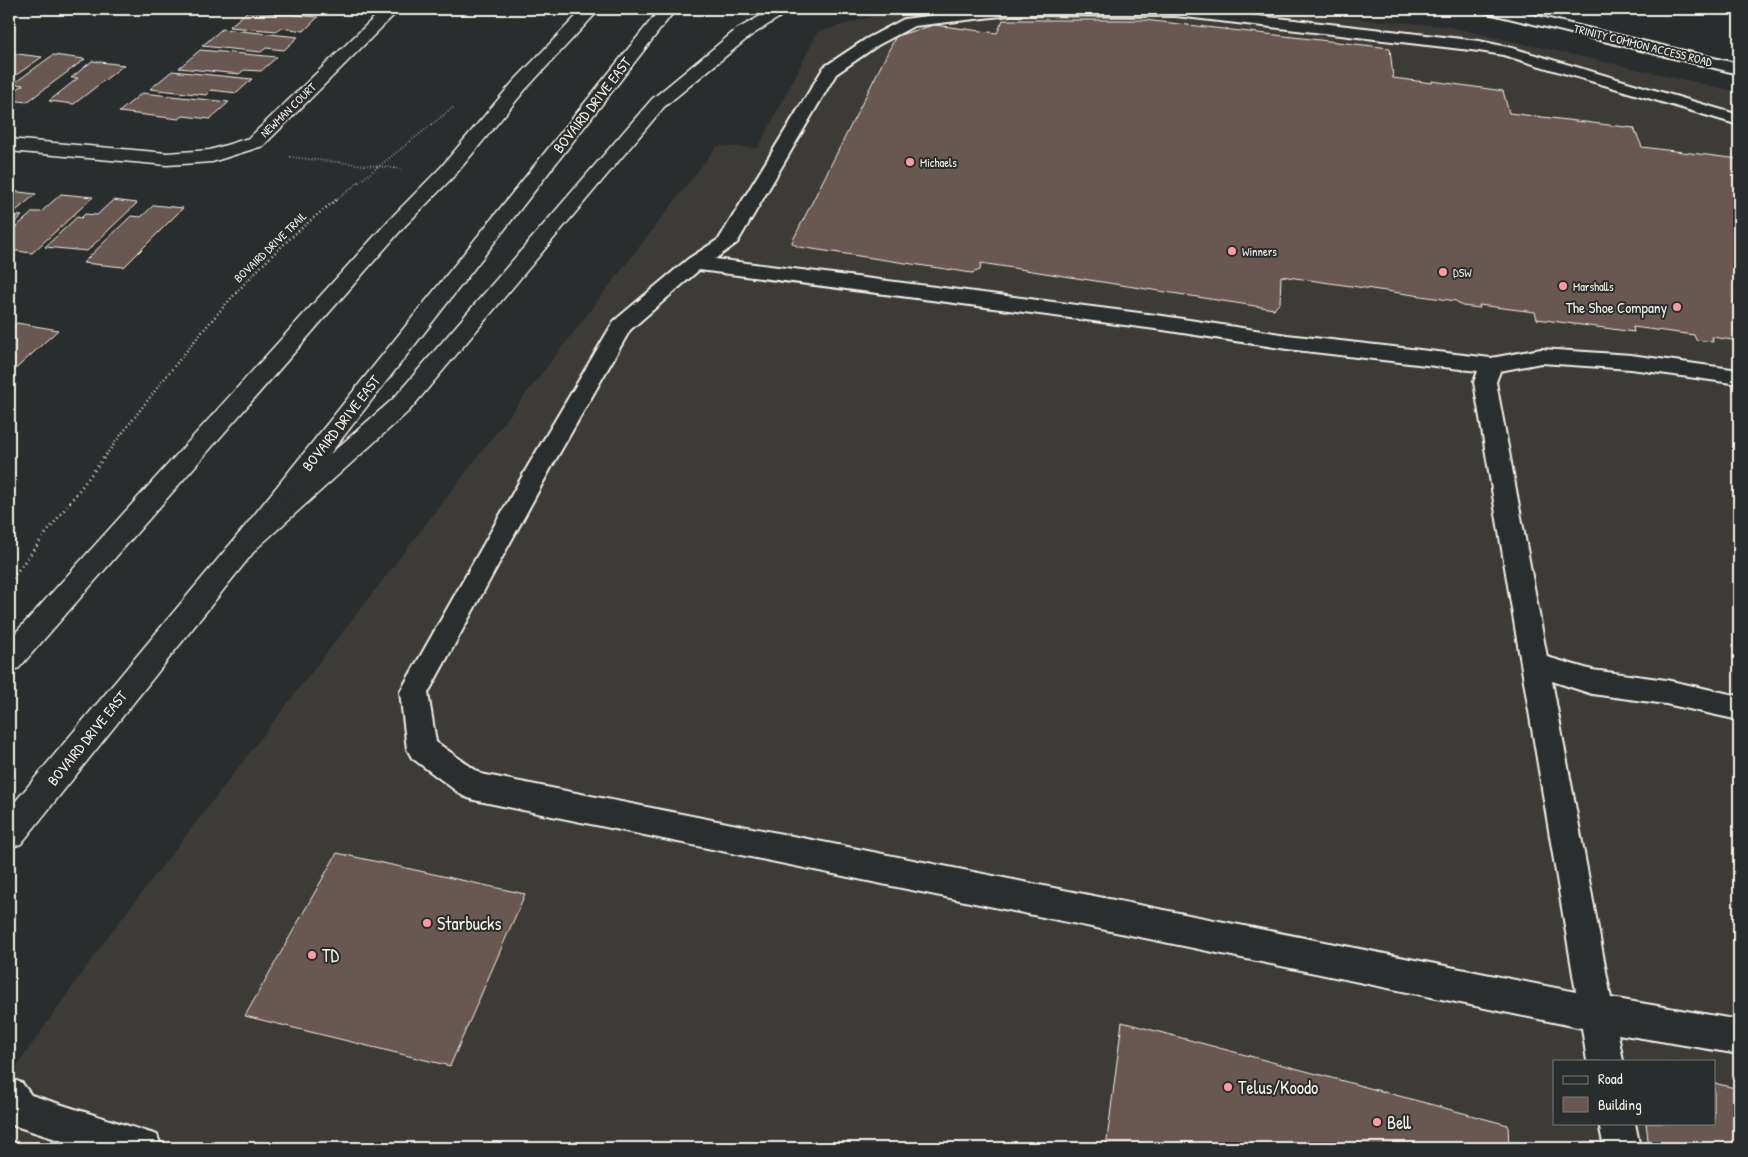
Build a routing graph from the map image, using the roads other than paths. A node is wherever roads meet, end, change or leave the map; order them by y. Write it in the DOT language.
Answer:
graph roads {
  1 [pos="392,9"];
  2 [pos="592,9"];
  3 [pos="668,9"];
  4 [pos="784,9"];
  5 [pos="1489,9"];
  6 [pos="1739,69"];
  7 [pos="1739,120"];
  8 [pos="9,145"];
  9 [pos="695,263"];
  10 [pos="1491,365"];
  11 [pos="1739,377"];
  12 [pos="247,542"];
  13 [pos="9,660"];
  14 [pos="1534,664"];
  15 [pos="1739,708"];
  16 [pos="9,833"];
  17 [pos="1595,1013"];
  18 [pos="1739,1038"];
  19 [pos="1605,1060"];
  20 [pos="9,1096"];
  21 [pos="1617,1124"];
  22 [pos="144,1148"];
  23 [pos="1622,1148"];
  1 -- 8 [label="main road, NEWMAN COURT"];
  2 -- 13 [label="main road"];
  3 -- 12 [label="main road, BOVAIRD DRIVE EAST"];
  4 -- 12 [label="main road"];
  5 -- 6 [label="lane, TRINITY COMMON ACCESS ROAD"];
  7 -- 9 [label="lane"];
  9 -- 10 [label="lane"];
  9 -- 17 [label="lane"];
  10 -- 11 [label="lane"];
  10 -- 14 [label="lane"];
  12 -- 16 [label="main road, BOVAIRD DRIVE EAST"];
  14 -- 15 [label="lane"];
  14 -- 17 [label="lane"];
  17 -- 18 [label="lane"];
  17 -- 19 [label="lane"];
  20 -- 22 [label="lane"];
  21 -- 23 [label="lane"];
}
